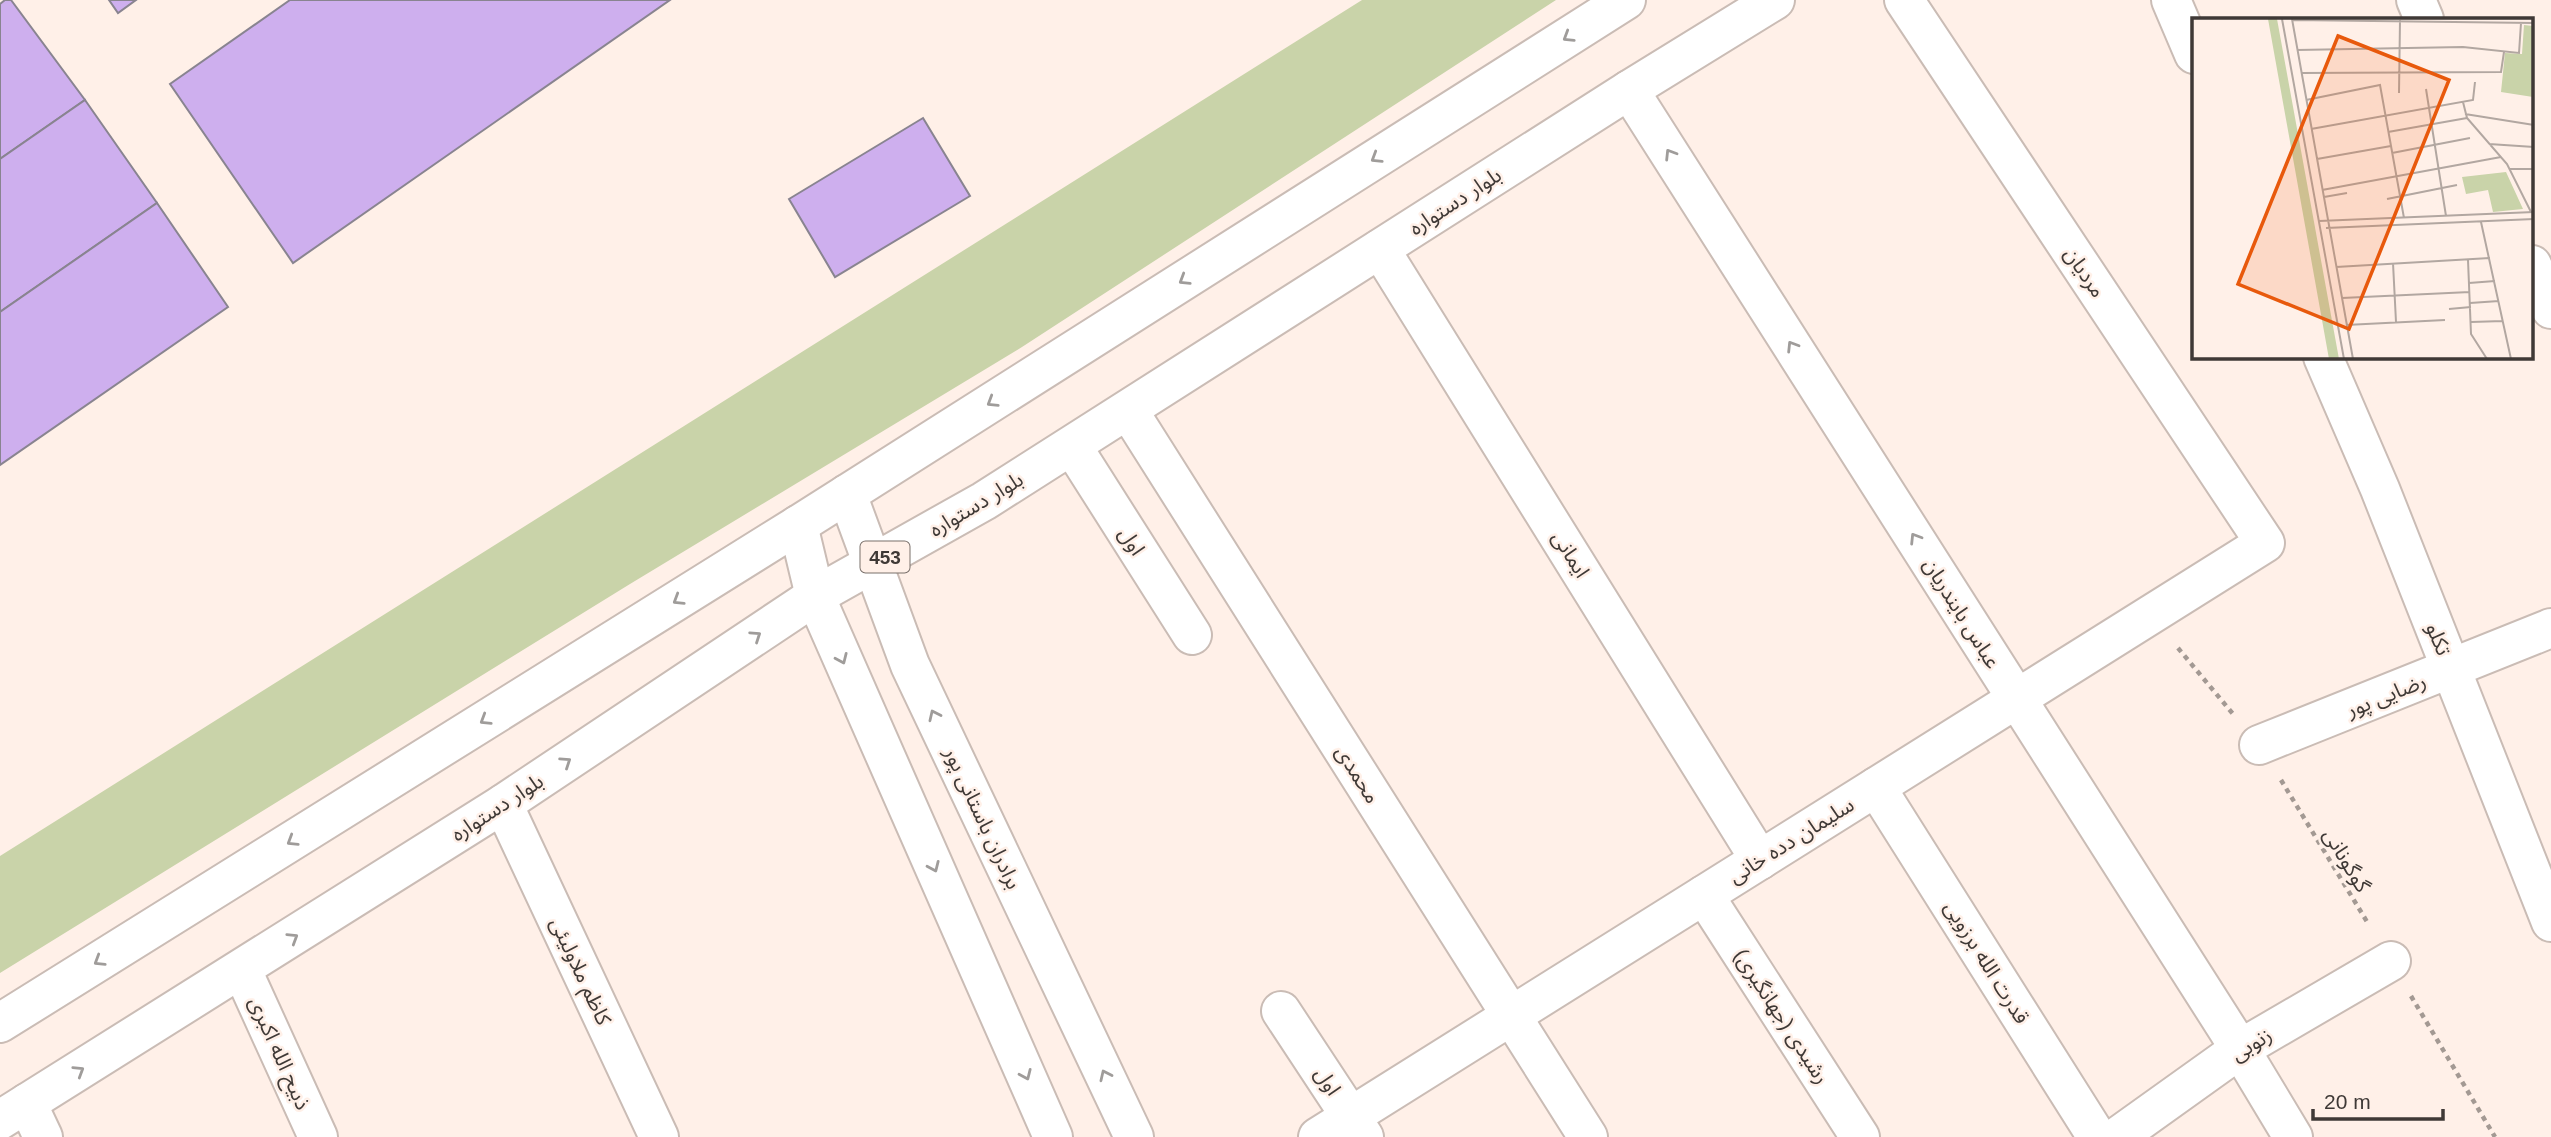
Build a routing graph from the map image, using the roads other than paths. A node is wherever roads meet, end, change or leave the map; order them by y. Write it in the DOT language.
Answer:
graph roads {
  1 [pos="1626,0"];
  2 [pos="1775,0"];
  3 [pos="1904,0"];
  4 [pos="2171,0"];
  5 [pos="2416,0"];
  6 [pos="2424,18"];
  7 [pos="2192,49"];
  8 [pos="1629,90"];
  9 [pos="1380,249"];
  10 [pos="2534,270"];
  11 [pos="2551,309"];
  12 [pos="2324,359"];
  13 [pos="1129,410"];
  14 [pos="1072,446"];
  15 [pos="847,494"];
  16 [pos="798,525"];
  17 [pos="2265,543"];
  18 [pos="874,563"];
  19 [pos="815,596"];
  20 [pos="2551,628"];
  21 [pos="1192,635"];
  22 [pos="2451,668"];
  23 [pos="2017,699"];
  24 [pos="2259,745"];
  25 [pos="1876,787"];
  26 [pos="503,804"];
  27 [pos="1760,860"];
  28 [pos="1704,895"];
  29 [pos="2551,922"];
  30 [pos="2391,961"];
  31 [pos="242,970"];
  32 [pos="1281,1011"];
  33 [pos="1511,1016"];
  34 [pos="0,1023"];
  35 [pos="2240,1049"];
  36 [pos="13,1111"];
  37 [pos="1357,1127"];
  38 [pos="43,1137"];
  39 [pos="318,1137"];
  40 [pos="659,1137"];
  41 [pos="1054,1137"];
  42 [pos="1134,1137"];
  43 [pos="1318,1137"];
  44 [pos="1588,1137"];
  45 [pos="1860,1137"];
  46 [pos="2097,1137"];
  47 [pos="2117,1137"];
  48 [pos="2293,1137"];
  1 -- 15 [label="street, one-way"];
  2 -- 8 [label="street, بلوار دستواره / 453"];
  3 -- 17 [label="street, مردیان"];
  4 -- 7 [label="street"];
  5 -- 6 [label="street"];
  8 -- 9 [label="street, بلوار دستواره / 453"];
  23 -- 8 [label="street, عباس بایندریان, one-way"];
  9 -- 13 [label="street, بلوار دستواره / 453"];
  9 -- 27 [label="street, ایمانی"];
  10 -- 11 [label="street"];
  12 -- 22 [label="street, تکلو"];
  13 -- 14 [label="street, بلوار دستواره / 453"];
  13 -- 33 [label="street, محمدی"];
  14 -- 18 [label="street, بلوار دستواره / 453"];
  14 -- 21 [label="street, اول"];
  15 -- 16 [label="street"];
  15 -- 18 [label="street, برادران باستانی پور"];
  16 -- 19 [label="street"];
  16 -- 34 [label="street, one-way"];
  17 -- 23 [label="street, سلیمان دده خانی"];
  18 -- 19 [label="street, بلوار دستواره / 453"];
  42 -- 18 [label="street, برادران باستانی پور, one-way"];
  26 -- 19 [label="street, بلوار دستواره / 453, one-way"];
  19 -- 41 [label="street, one-way"];
  20 -- 22 [label="street, رضایی پور"];
  22 -- 24 [label="street, رضایی پور"];
  22 -- 29 [label="street, تکلو"];
  23 -- 25 [label="street, سلیمان دده خانی"];
  23 -- 35 [label="street, عباس بایندریان"];
  25 -- 27 [label="street, سلیمان دده خانی"];
  25 -- 46 [label="street, قدرت الله برزویی"];
  31 -- 26 [label="street, بلوار دستواره / 453, one-way"];
  26 -- 40 [label="street, کاظم ملاولیئی"];
  27 -- 28 [label="street, سلیمان دده خانی"];
  28 -- 33 [label="street, سلیمان دده خانی"];
  28 -- 45 [label="street, رشیدی (جهانگیری)"];
  30 -- 35 [label="street, زنوبی"];
  36 -- 31 [label="street, بلوار دستواره / 453, one-way"];
  31 -- 39 [label="street, ذبیح الله اکبری"];
  32 -- 37 [label="street, اول"];
  33 -- 37 [label="street, سلیمان دده خانی"];
  33 -- 44 [label="street, محمدی"];
  35 -- 47 [label="street, زنوبی"];
  35 -- 48 [label="street, عباس بایندریان"];
  36 -- 38 [label="street"];
  37 -- 43 [label="street, سلیمان دده خانی"];
}
